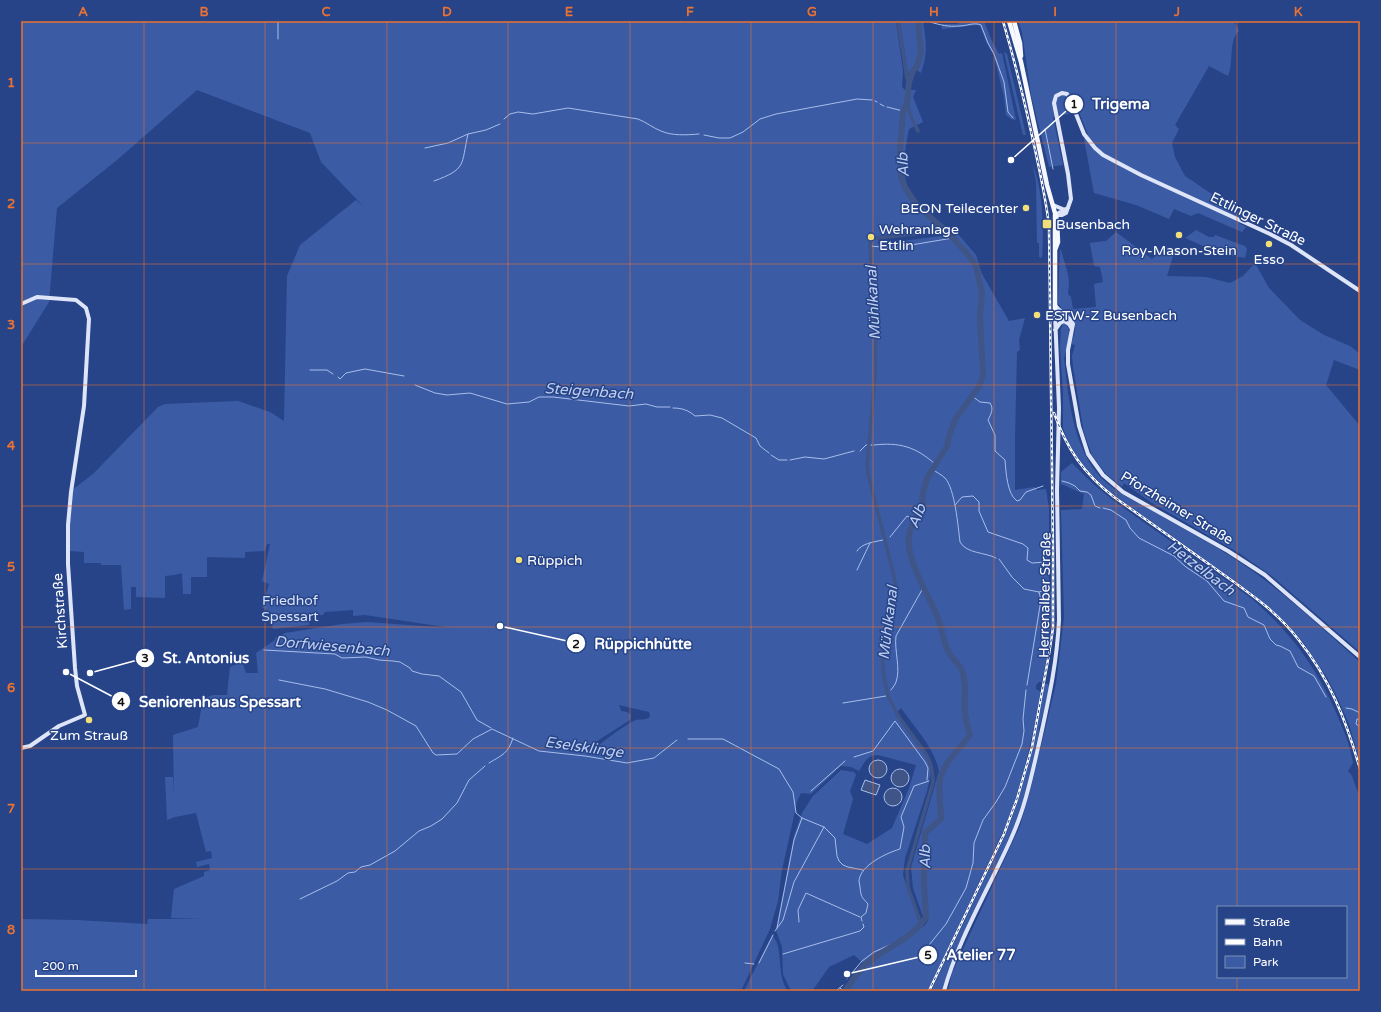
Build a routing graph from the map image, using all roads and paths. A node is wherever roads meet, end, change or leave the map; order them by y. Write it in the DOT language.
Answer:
graph roads {
  1 [pos="1009,21"];
  2 [pos="1014,21"];
  3 [pos="1021,62"];
  4 [pos="1053,204"];
  5 [pos="1067,209"];
  6 [pos="1055,215"];
  7 [pos="1360,291"];
  8 [pos="21,304"];
  9 [pos="1054,305"];
  10 [pos="1062,313"];
  11 [pos="1055,315"];
  12 [pos="1064,321"];
  13 [pos="1072,329"];
  14 [pos="1055,330"];
  15 [pos="1360,657"];
  16 [pos="21,748"];
  17 [pos="944,991"];
  1 -- 3 [label="main road"];
  2 -- 3 [label="main road"];
  3 -- 4 [label="main road, Herrenalber Straße"];
  4 -- 5 [label="main road"];
  4 -- 6 [label="main road, Herrenalber Straße"];
  5 -- 6 [label="main road"];
  5 -- 7 [label="main road, Ettlinger Straße"];
  6 -- 9 [label="main road, Herrenalber Straße"];
  8 -- 16 [label="main road, Kirchstraße"];
  9 -- 10 [label="main road"];
  9 -- 11 [label="main road, Herrenalber Straße"];
  10 -- 11 [label="main road"];
  10 -- 13 [label="main road"];
  11 -- 12 [label="main road"];
  11 -- 14 [label="main road, Herrenalber Straße"];
  12 -- 13 [label="main road"];
  12 -- 14 [label="main road"];
  13 -- 15 [label="main road, Pforzheimer Straße"];
  14 -- 17 [label="main road, Herrenalber Straße"];
}
